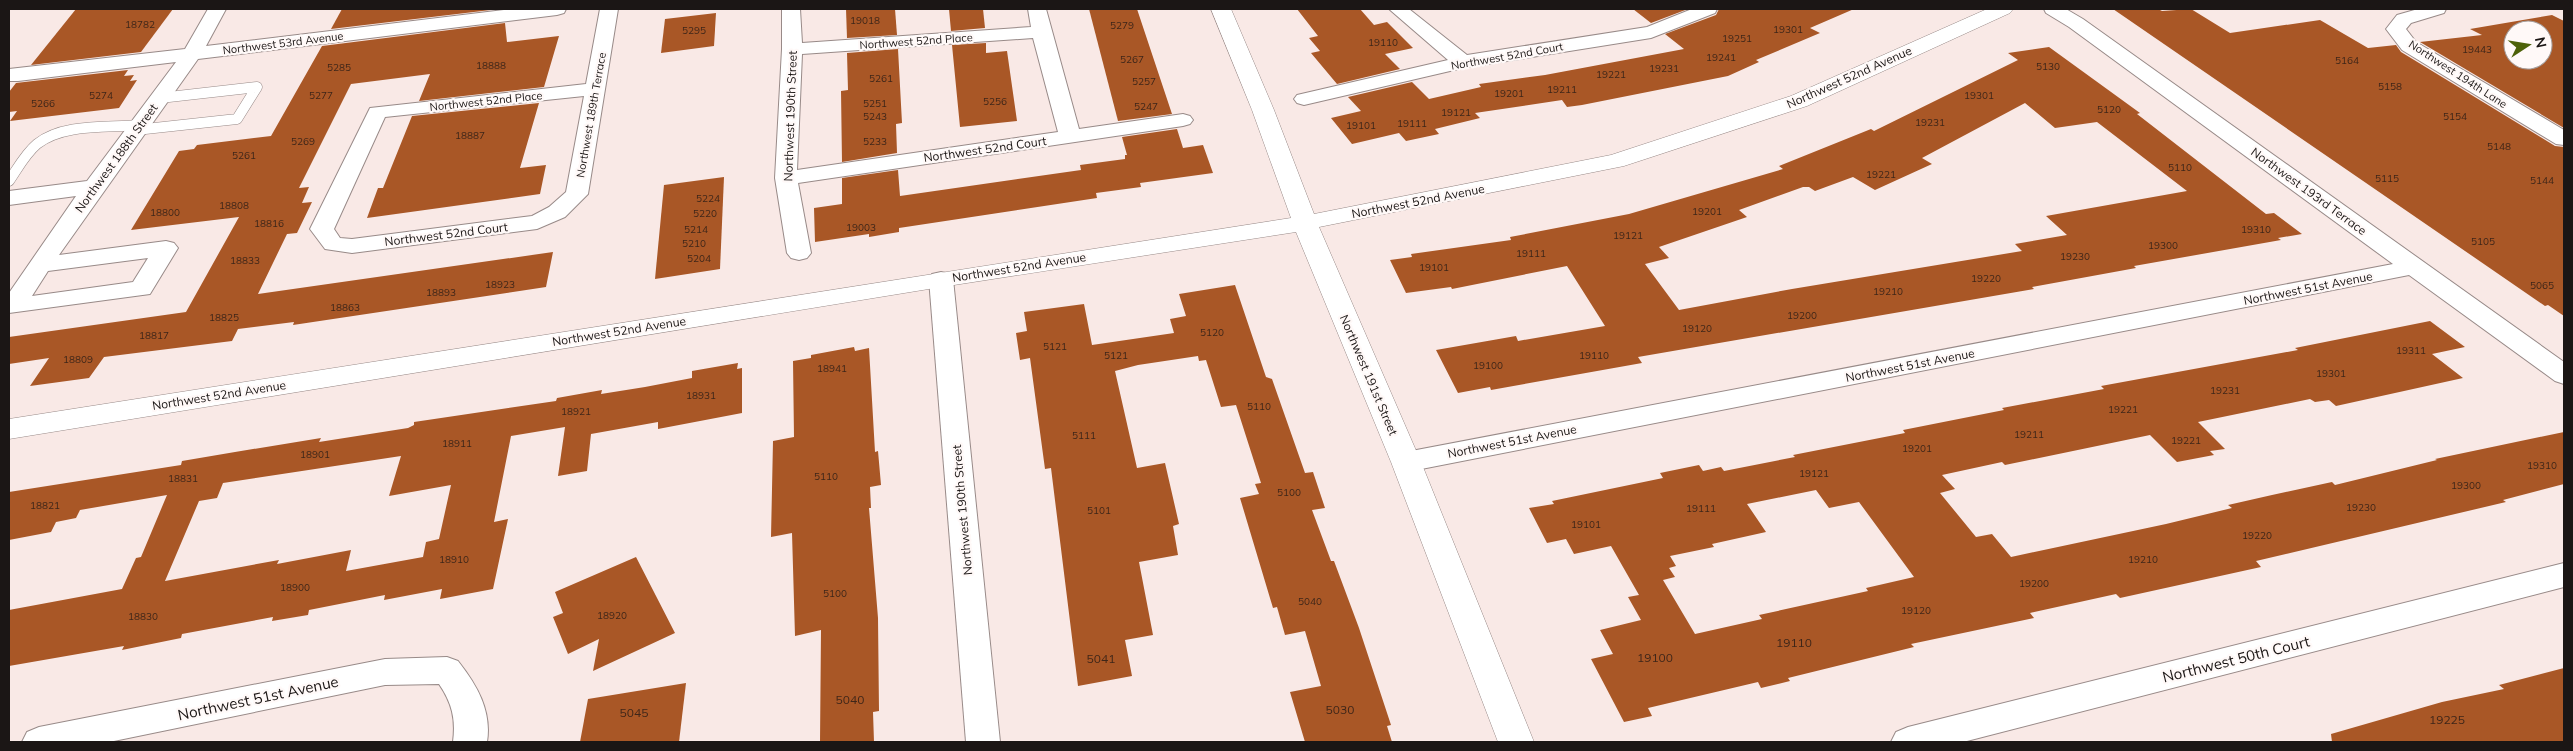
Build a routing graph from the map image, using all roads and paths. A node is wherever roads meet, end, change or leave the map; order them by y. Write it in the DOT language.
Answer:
graph roads {
  1 [pos="217,9"];
  2 [pos="557,9"];
  3 [pos="609,9"];
  4 [pos="791,9"];
  5 [pos="1037,9"];
  6 [pos="1221,9"];
  7 [pos="1398,9"];
  8 [pos="1708,9"];
  9 [pos="2003,9"];
  10 [pos="2053,9"];
  11 [pos="2437,9"];
  12 [pos="487,13"];
  13 [pos="1041,32"];
  14 [pos="792,49"];
  15 [pos="191,55"];
  16 [pos="1463,62"];
  17 [pos="9,74"];
  18 [pos="595,89"];
  19 [pos="160,98"];
  20 [pos="1304,99"];
  21 [pos="1183,120"];
  22 [pos="137,128"];
  23 [pos="1070,136"];
  24 [pos="2564,140"];
  25 [pos="786,178"];
  26 [pos="9,181"];
  27 [pos="94,187"];
  28 [pos="9,198"];
  29 [pos="558,212"];
  30 [pos="1305,224"];
  31 [pos="333,244"];
  32 [pos="799,253"];
  33 [pos="40,265"];
  34 [pos="2414,267"];
  35 [pos="941,279"];
  36 [pos="2564,375"];
  37 [pos="9,429"];
  38 [pos="1406,462"];
  39 [pos="2564,576"];
  40 [pos="39,742"];
  41 [pos="470,742"];
  42 [pos="983,742"];
  43 [pos="1516,742"];
  44 [pos="1908,742"];
  1 -- 15 [label="street, Northwest 188th Street"];
  2 -- 12 [label="street, Northwest 53rd Avenue"];
  3 -- 18 [label="street, Northwest 189th Terrace"];
  4 -- 14 [label="street, Northwest 190th Street"];
  5 -- 13 [label="street"];
  6 -- 30 [label="street, Northwest 191st Street"];
  7 -- 16 [label="street"];
  8 -- 16 [label="street, Northwest 52nd Court"];
  9 -- 30 [label="street, Northwest 52nd Avenue"];
  10 -- 34 [label="street, Northwest 193rd Terrace"];
  11 -- 24 [label="street, Northwest 194th Lane"];
  12 -- 15 [label="street, Northwest 53rd Avenue"];
  13 -- 14 [label="street, Northwest 52nd Place"];
  13 -- 23 [label="street"];
  14 -- 25 [label="street, Northwest 190th Street"];
  15 -- 17 [label="street, Northwest 53rd Avenue"];
  15 -- 19 [label="street, Northwest 188th Street"];
  16 -- 20 [label="street, Northwest 52nd Court"];
  18 -- 29 [label="street, Northwest 189th Terrace"];
  18 -- 31 [label="street, Northwest 52nd Place"];
  19 -- 22 [label="street, Northwest 188th Street"];
  19 -- 22 [label="lane"];
  21 -- 23 [label="street, Northwest 52nd Court"];
  22 -- 26 [label="lane"];
  22 -- 27 [label="street, Northwest 188th Street"];
  23 -- 25 [label="street, Northwest 52nd Court"];
  25 -- 32 [label="street, Northwest 190th Street"];
  27 -- 28 [label="street"];
  27 -- 33 [label="street, Northwest 188th Street"];
  29 -- 31 [label="street, Northwest 52nd Court"];
  30 -- 35 [label="street, Northwest 52nd Avenue"];
  30 -- 38 [label="street, Northwest 191st Street"];
  33 -- 33 [label="street, Northwest 188th Street"];
  34 -- 36 [label="street, Northwest 193rd Terrace"];
  34 -- 38 [label="street, Northwest 51st Avenue"];
  35 -- 37 [label="street, Northwest 52nd Avenue"];
  35 -- 42 [label="street, Northwest 190th Street"];
  38 -- 43 [label="street, Northwest 191st Street"];
  39 -- 44 [label="street, Northwest 50th Court"];
  40 -- 41 [label="street, Northwest 51st Avenue"];
}
